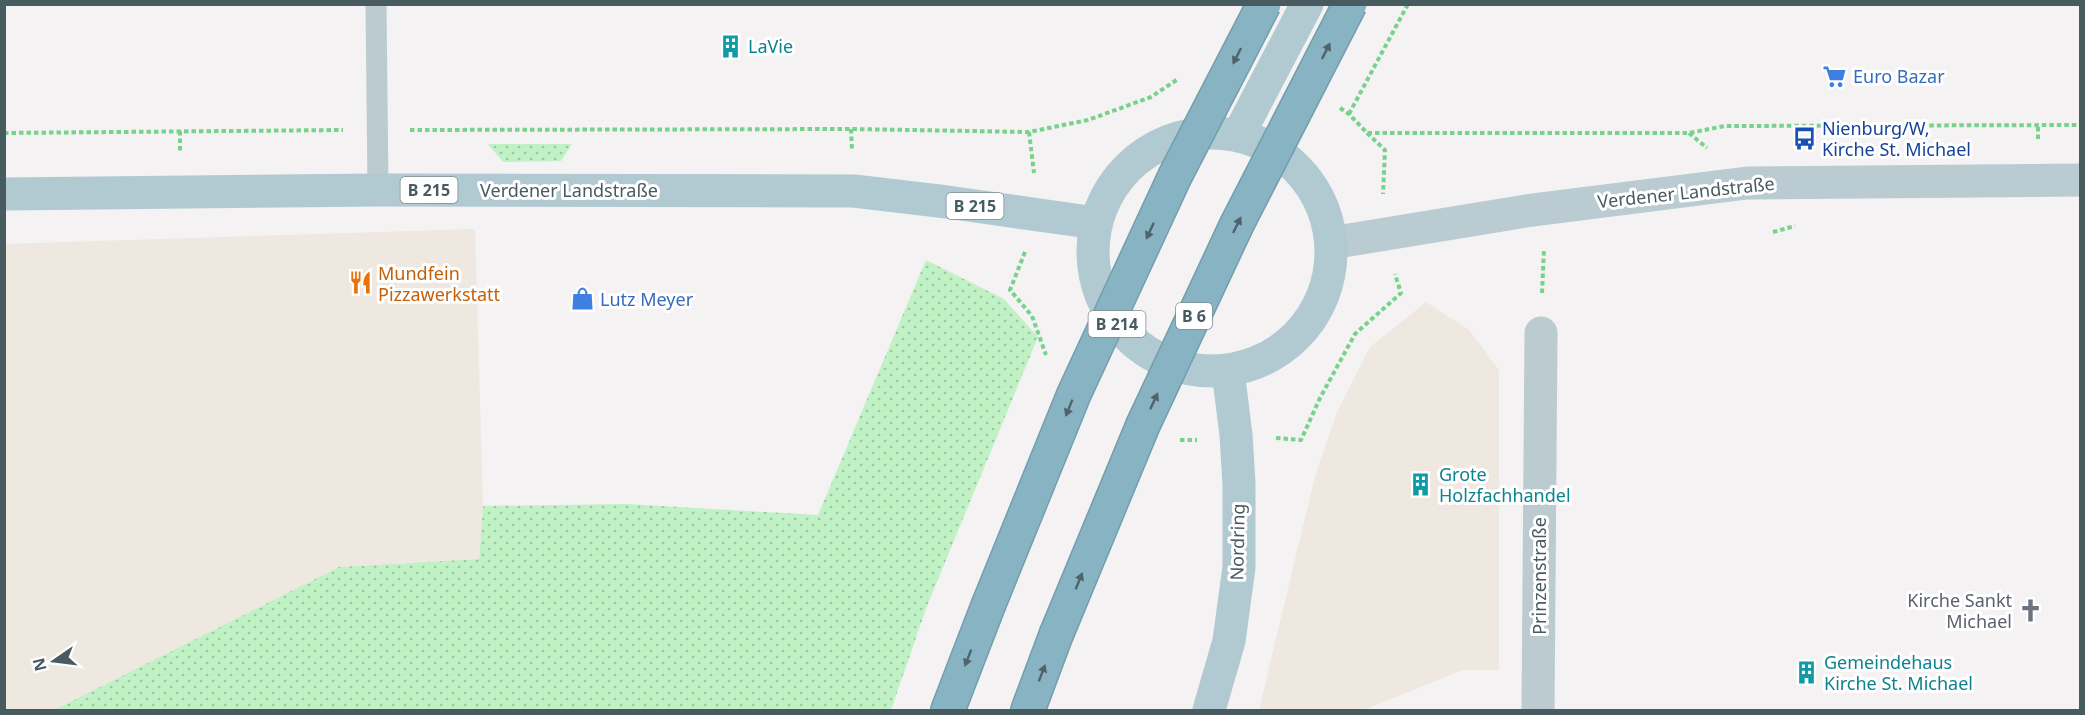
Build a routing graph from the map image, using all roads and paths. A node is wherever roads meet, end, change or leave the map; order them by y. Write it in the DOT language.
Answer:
graph roads {
  1 [pos="376,4"];
  2 [pos="1264,4"];
  3 [pos="1307,4"];
  4 [pos="1350,4"];
  5 [pos="1408,4"];
  6 [pos="1188,73"];
  7 [pos="2080,125"];
  8 [pos="377,130"];
  9 [pos="4,134"];
  10 [pos="1239,134"];
  11 [pos="2080,180"];
  12 [pos="378,190"];
  13 [pos="4,194"];
  14 [pos="1096,223"];
  15 [pos="1331,243"];
  16 [pos="1401,293"];
  17 [pos="1541,333"];
  18 [pos="1228,371"];
  19 [pos="1301,440"];
  20 [pos="948,711"];
  21 [pos="1028,711"];
  22 [pos="1209,711"];
  23 [pos="1538,711"];
  1 -- 8 [label="lane"];
  2 -- 20 [label="highway, one-way, bridge"];
  3 -- 10 [label="main road"];
  21 -- 4 [label="highway, B 6, one-way, bridge"];
  5 -- 7 [label="path"];
  6 -- 8 [label="path"];
  8 -- 9 [label="path"];
  8 -- 12 [label="lane"];
  10 -- 14 [label="main road, B 214"];
  10 -- 15 [label="main road, B 214"];
  11 -- 15 [label="main road, Verdener Landstraße"];
  12 -- 13 [label="main road, Verdener Landstraße / B 215"];
  12 -- 14 [label="main road, Verdener Landstraße / B 215"];
  14 -- 18 [label="main road, B 214"];
  15 -- 18 [label="main road, B 214"];
  16 -- 19 [label="path"];
  17 -- 23 [label="street, Prinzenstraße"];
  18 -- 22 [label="main road, Nordring"];
}
